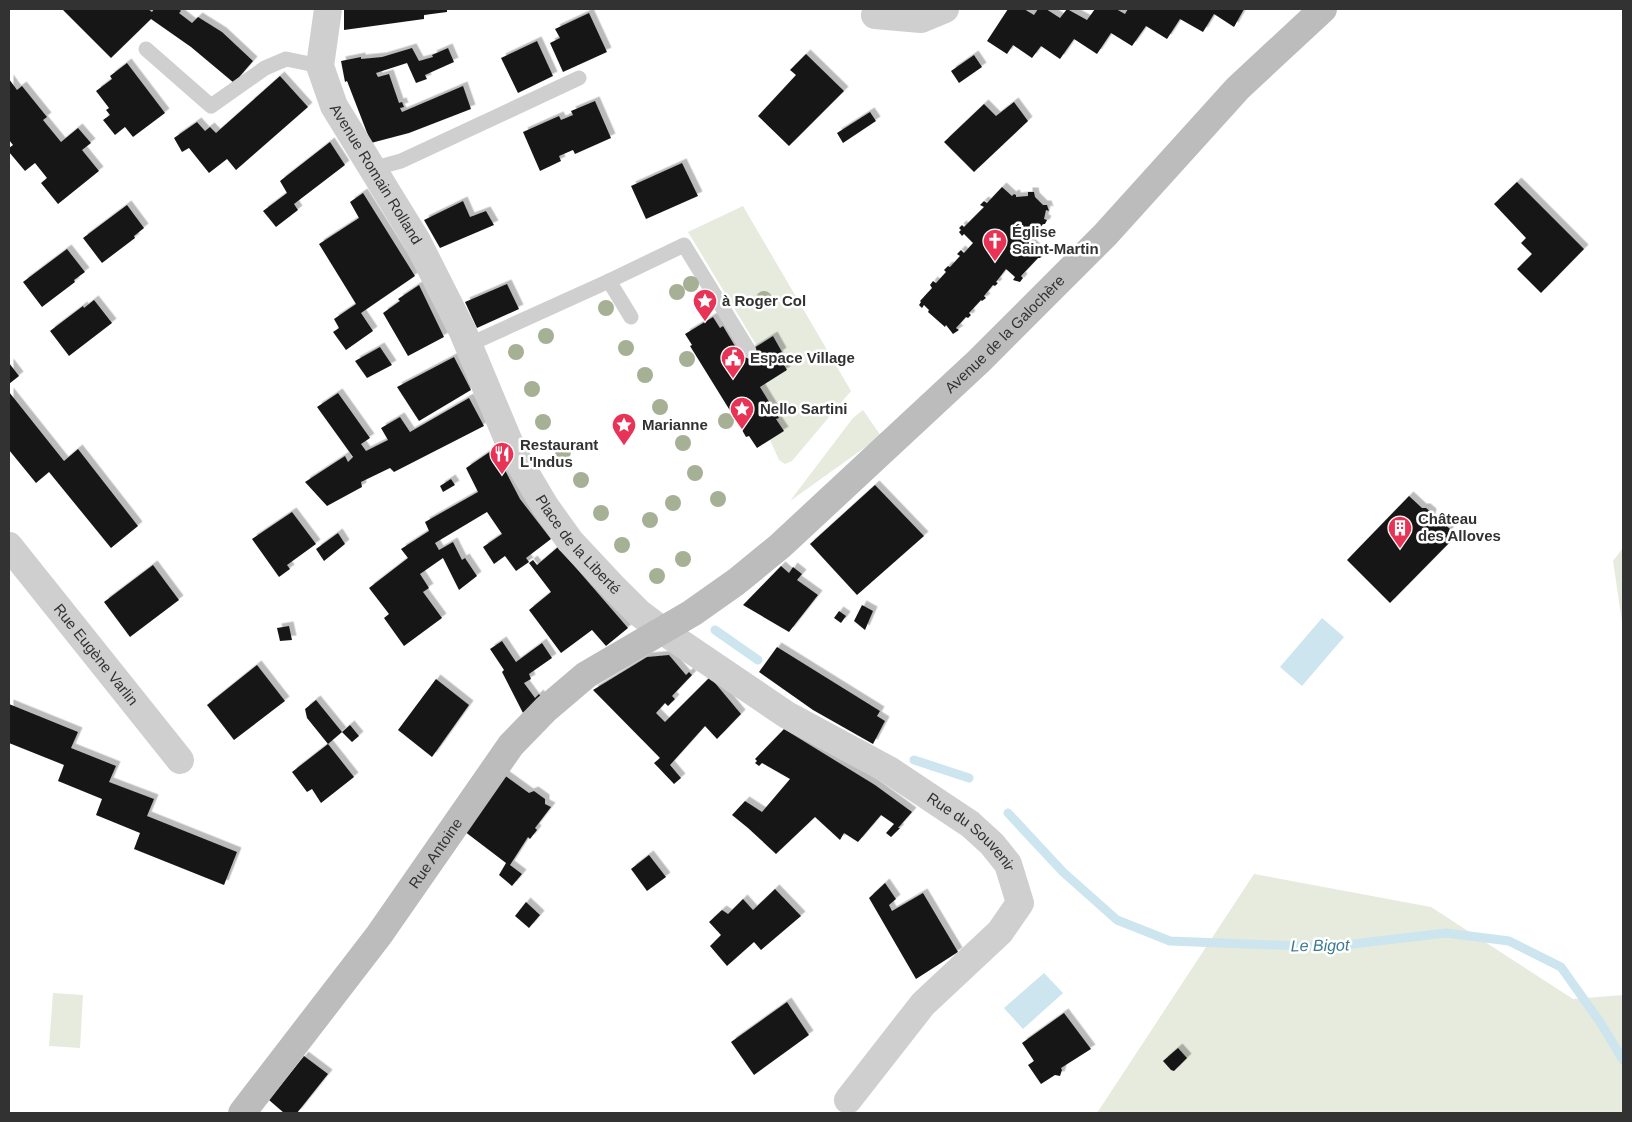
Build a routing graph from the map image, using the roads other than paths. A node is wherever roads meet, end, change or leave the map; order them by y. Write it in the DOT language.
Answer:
graph roads {
  1 [pos="328,9"];
  2 [pos="945,9"];
  3 [pos="1323,9"];
  4 [pos="875,15"];
  5 [pos="146,49"];
  6 [pos="320,66"];
  7 [pos="579,78"];
  8 [pos="372,169"];
  9 [pos="609,281"];
  10 [pos="631,316"];
  11 [pos="466,338"];
  12 [pos="749,351"];
  13 [pos="10,550"];
  14 [pos="663,631"];
  15 [pos="180,760"];
  16 [pos="842,1107"];
  17 [pos="242,1113"];
  1 -- 6 [label="street, Avenue Romain Rolland"];
  2 -- 4 [label="street"];
  3 -- 14 [label="street, Avenue de la Galochère"];
  5 -- 6 [label="lane"];
  6 -- 8 [label="street, Avenue Romain Rolland"];
  7 -- 8 [label="lane"];
  8 -- 11 [label="street, Avenue Romain Rolland"];
  9 -- 10 [label="lane"];
  9 -- 11 [label="lane"];
  9 -- 12 [label="lane"];
  11 -- 14 [label="street, Place de la Liberté"];
  13 -- 15 [label="street, Rue Eugène Varlin"];
  14 -- 16 [label="street, Rue du Souvenir"];
  14 -- 17 [label="street, Rue Antoine"];
}
